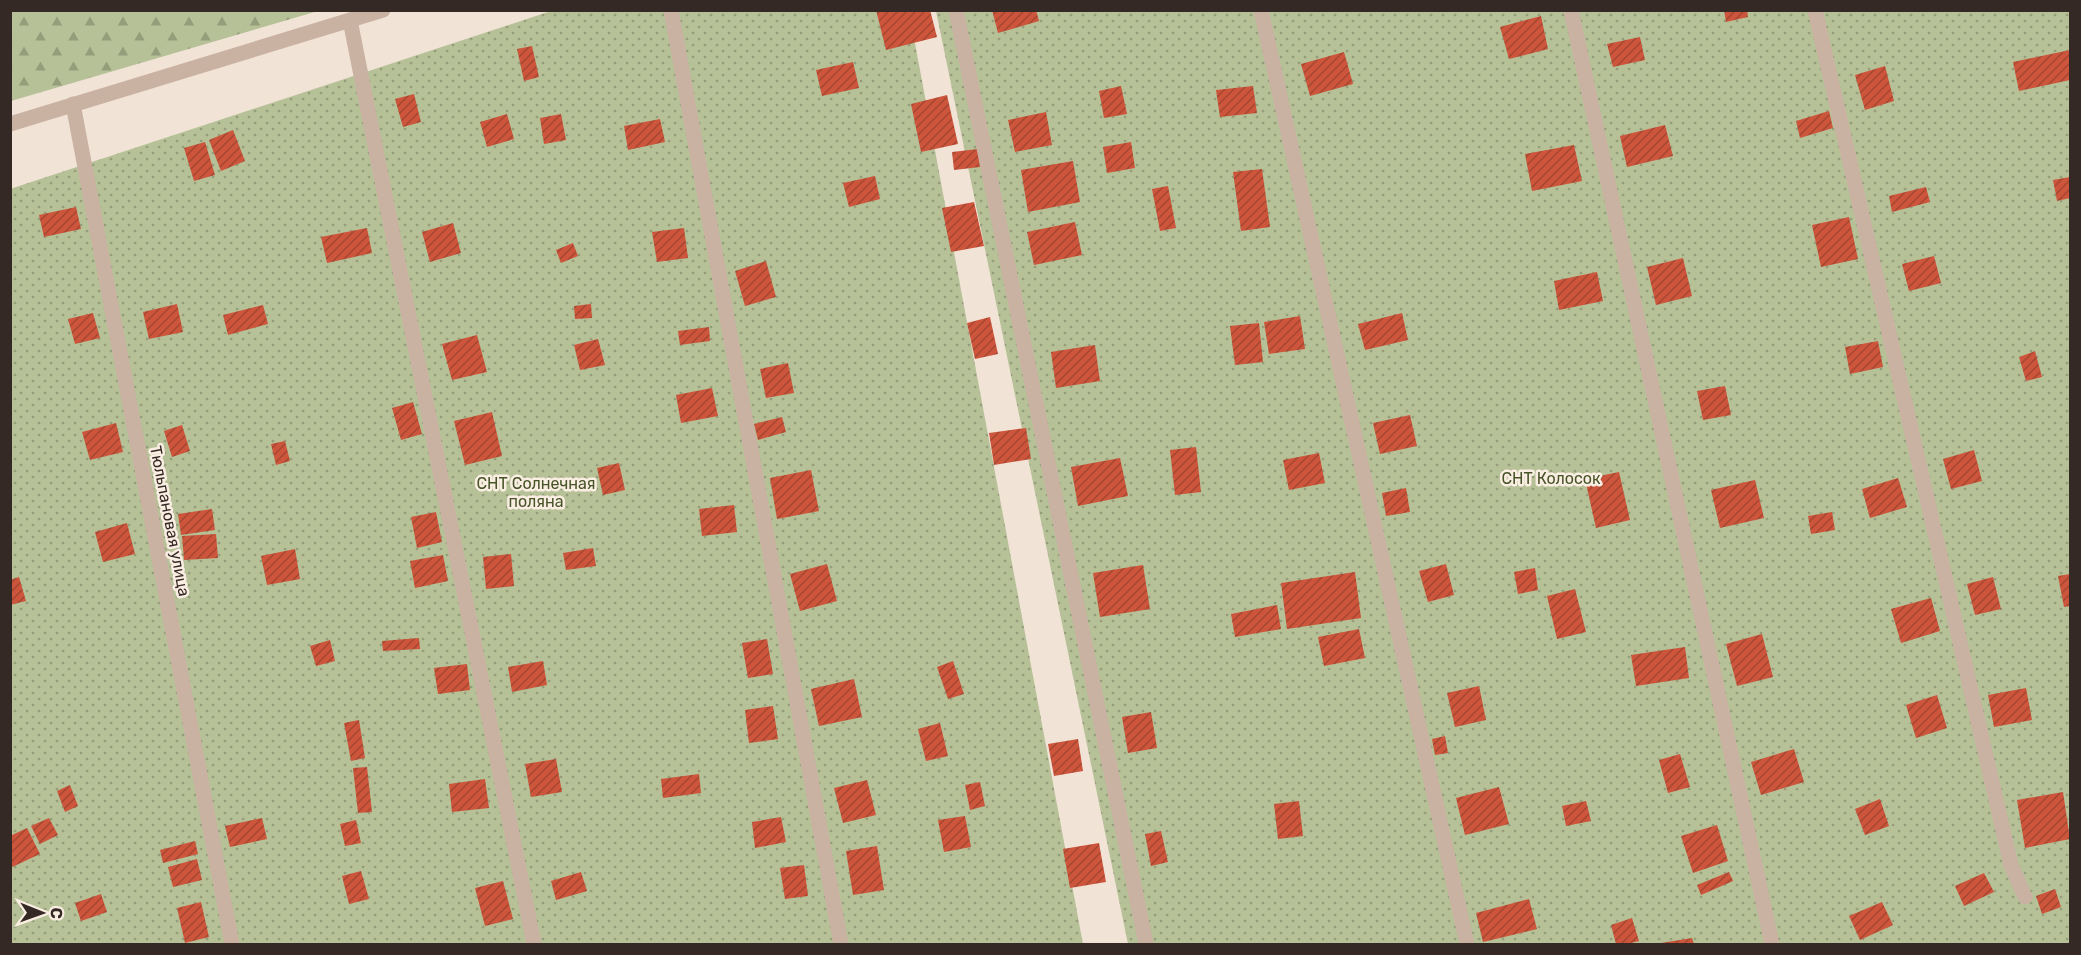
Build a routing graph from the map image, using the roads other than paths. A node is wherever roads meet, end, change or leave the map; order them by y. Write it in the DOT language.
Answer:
graph roads {
  1 [pos="383,10"];
  2 [pos="671,10"];
  3 [pos="956,10"];
  4 [pos="1261,10"];
  5 [pos="1570,10"];
  6 [pos="1815,10"];
  7 [pos="350,20"];
  8 [pos="73,104"];
  9 [pos="10,124"];
  10 [pos="2025,897"];
  11 [pos="232,945"];
  12 [pos="534,945"];
  13 [pos="841,945"];
  14 [pos="1146,945"];
  15 [pos="1467,945"];
  16 [pos="1772,945"];
  1 -- 7 [label="street"];
  2 -- 13 [label="street"];
  3 -- 14 [label="street"];
  4 -- 15 [label="street"];
  5 -- 16 [label="street"];
  6 -- 10 [label="street"];
  7 -- 8 [label="street"];
  7 -- 12 [label="street"];
  8 -- 9 [label="street"];
  8 -- 11 [label="street, Тюльпановая улица"];
}
